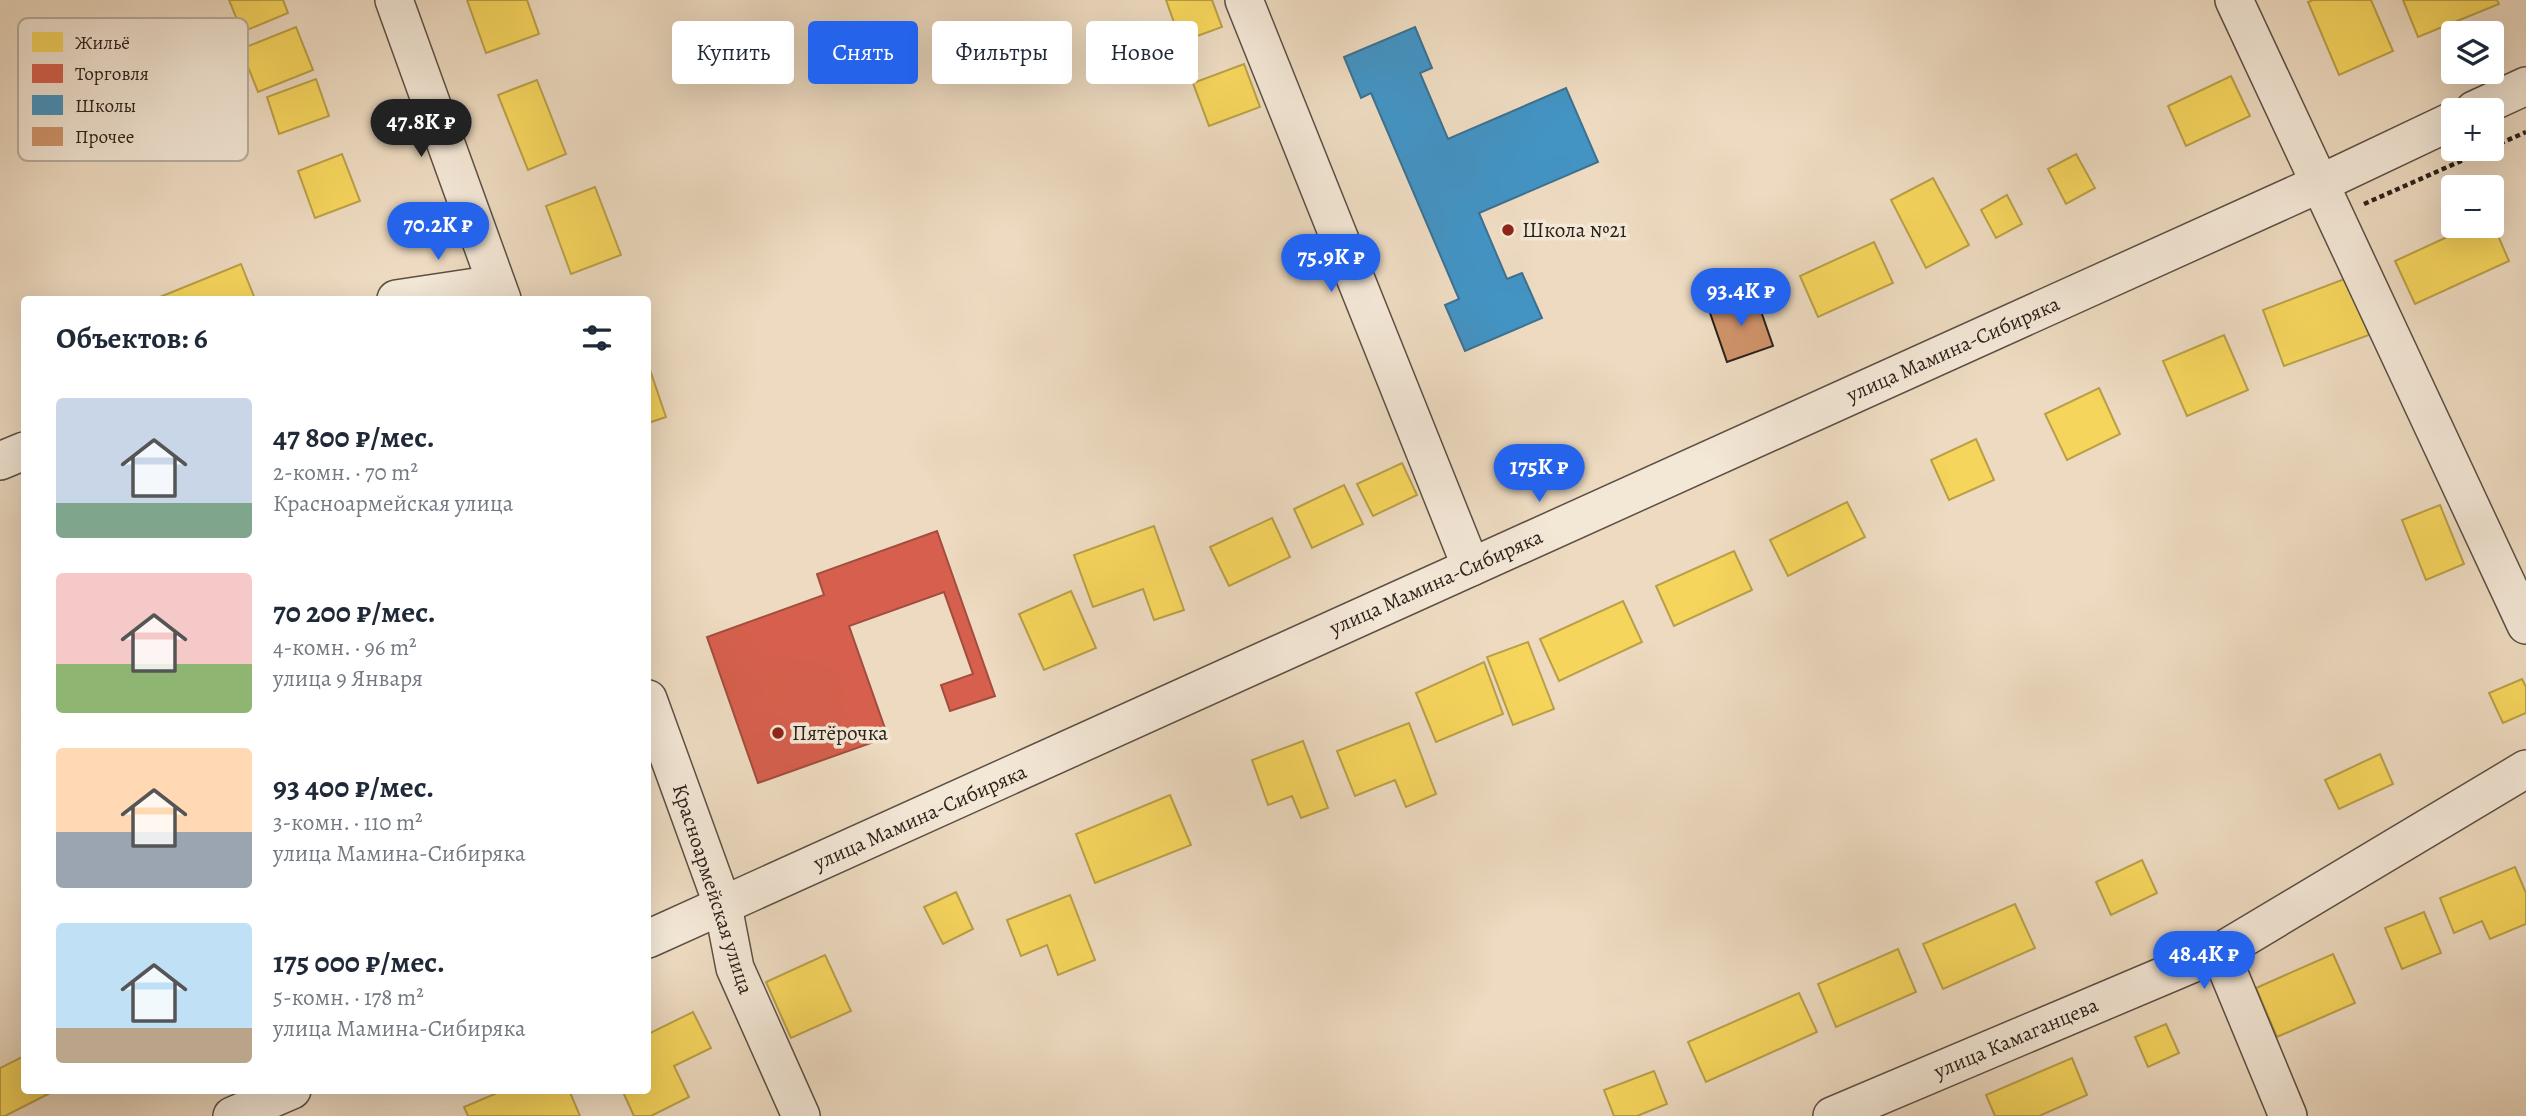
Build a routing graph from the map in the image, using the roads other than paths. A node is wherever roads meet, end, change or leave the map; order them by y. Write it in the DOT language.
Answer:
graph roads {
  1 [pos="394,0"];
  2 [pos="1244,0"];
  3 [pos="2234,0"];
  4 [pos="2526,86"];
  5 [pos="2500,98"];
  6 [pos="2441,126"];
  7 [pos="2319,184"];
  8 [pos="499,291"];
  9 [pos="435,296"];
  10 [pos="21,452"];
  11 [pos="0,461"];
  12 [pos="1471,567"];
  13 [pos="2526,625"];
  14 [pos="651,707"];
  15 [pos="2526,769"];
  16 [pos="723,906"];
  17 [pos="651,938"];
  18 [pos="2220,953"];
  19 [pos="283,1094"];
  20 [pos="232,1116"];
  21 [pos="801,1116"];
  22 [pos="1832,1116"];
  23 [pos="2288,1116"];
  1 -- 8 [label="street"];
  2 -- 12 [label="street"];
  3 -- 7 [label="street"];
  4 -- 5 [label="street"];
  6 -- 7 [label="street, улица Мамина-Сибиряка"];
  7 -- 12 [label="street, улица Мамина-Сибиряка"];
  7 -- 13 [label="street"];
  8 -- 9 [label="street"];
  10 -- 11 [label="street"];
  12 -- 16 [label="street, улица Мамина-Сибиряка"];
  14 -- 16 [label="street, Красноармейская улица"];
  15 -- 18 [label="street, улица Камаганцева"];
  16 -- 17 [label="street, улица Мамина-Сибиряка"];
  16 -- 21 [label="street, Красноармейская улица"];
  18 -- 22 [label="street, улица Камаганцева"];
  18 -- 23 [label="street"];
  19 -- 20 [label="street"];
}
